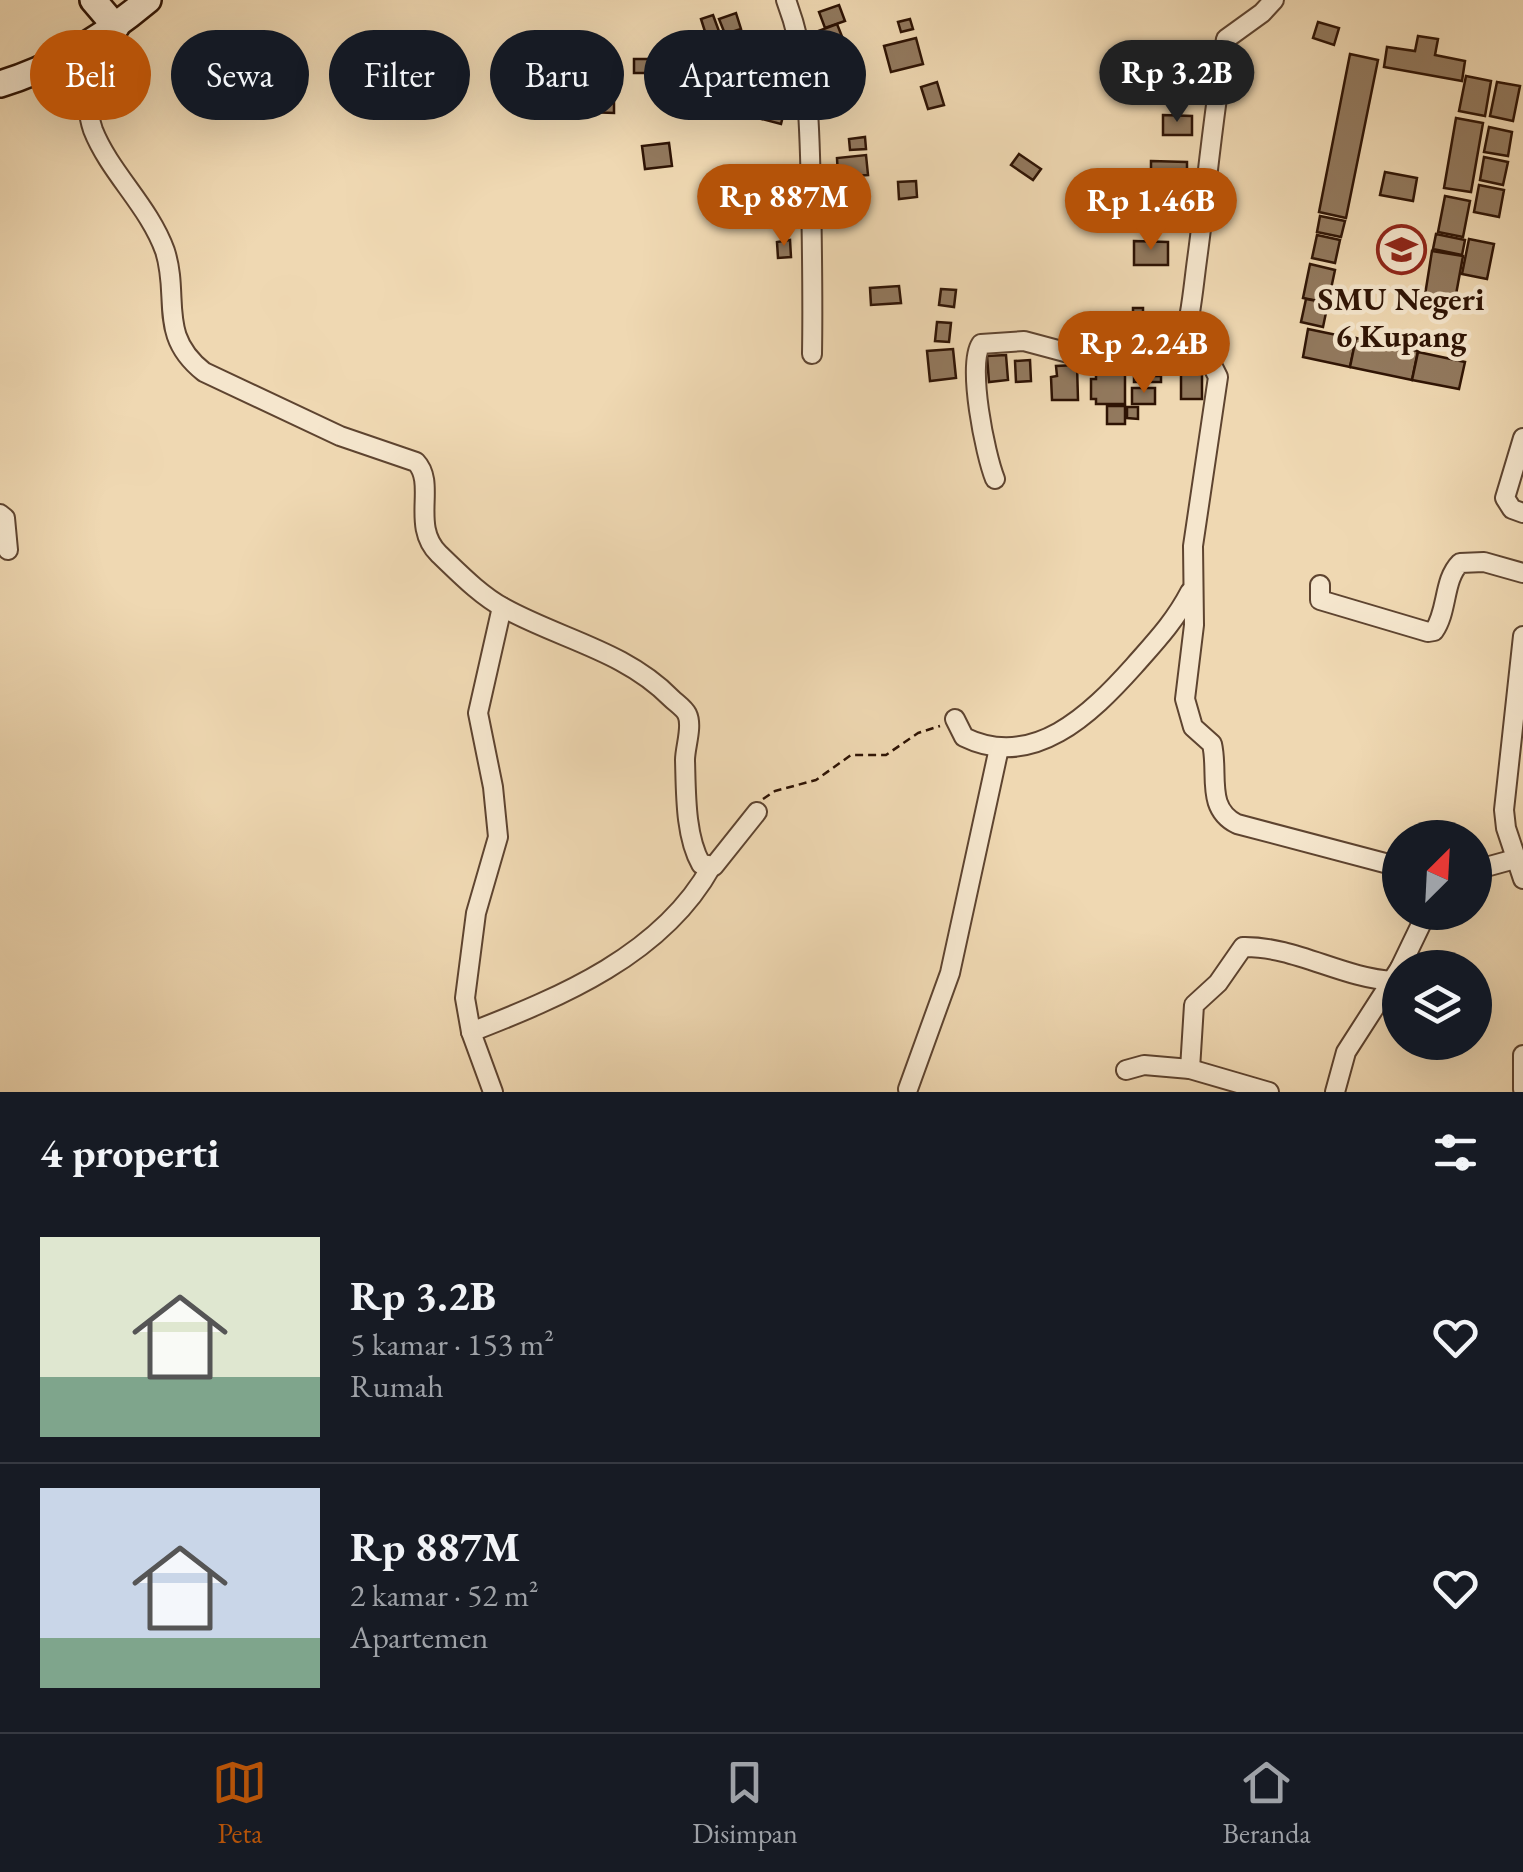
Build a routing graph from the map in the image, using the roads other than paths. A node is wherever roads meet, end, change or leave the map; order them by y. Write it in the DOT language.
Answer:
graph roads {
  1 [pos="93,0"];
  2 [pos="148,0"];
  3 [pos="786,0"];
  4 [pos="1274,0"];
  5 [pos="116,27"];
  6 [pos="111,30"];
  7 [pos="30,73"];
  8 [pos="0,84"];
  9 [pos="91,120"];
  10 [pos="1180,350"];
  11 [pos="812,354"];
  12 [pos="1523,438"];
  13 [pos="995,478"];
  14 [pos="1523,513"];
  15 [pos="0,514"];
  16 [pos="8,550"];
  17 [pos="1523,573"];
  18 [pos="1320,585"];
  19 [pos="1192,587"];
  20 [pos="502,608"];
  21 [pos="1523,636"];
  22 [pos="955,719"];
  23 [pos="999,748"];
  24 [pos="757,812"];
  25 [pos="1515,859"];
  26 [pos="1382,863"];
  27 [pos="1492,865"];
  28 [pos="711,866"];
  29 [pos="1523,879"];
  30 [pos="1382,974"];
  31 [pos="1382,997"];
  32 [pos="470,1032"];
  33 [pos="1523,1055"];
  34 [pos="1190,1068"];
  35 [pos="1126,1070"];
  36 [pos="908,1089"];
  37 [pos="1523,1089"];
  38 [pos="493,1092"];
  39 [pos="1269,1092"];
  40 [pos="1335,1092"];
  1 -- 5 [label="street"];
  2 -- 5 [label="street"];
  3 -- 11 [label="street"];
  4 -- 10 [label="street"];
  5 -- 6 [label="street"];
  7 -- 8 [label="street"];
  9 -- 20 [label="street"];
  10 -- 13 [label="street"];
  10 -- 19 [label="street"];
  12 -- 14 [label="street"];
  15 -- 16 [label="street"];
  17 -- 18 [label="street"];
  19 -- 23 [label="street"];
  19 -- 26 [label="street"];
  20 -- 28 [label="street"];
  20 -- 32 [label="street"];
  21 -- 25 [label="street"];
  22 -- 23 [label="street"];
  23 -- 36 [label="street"];
  24 -- 28 [label="street"];
  25 -- 27 [label="street"];
  25 -- 29 [label="street"];
  28 -- 32 [label="street"];
  30 -- 34 [label="street"];
  31 -- 40 [label="street"];
  32 -- 38 [label="street"];
  33 -- 37 [label="street"];
  34 -- 35 [label="street"];
  34 -- 39 [label="street"];
}
